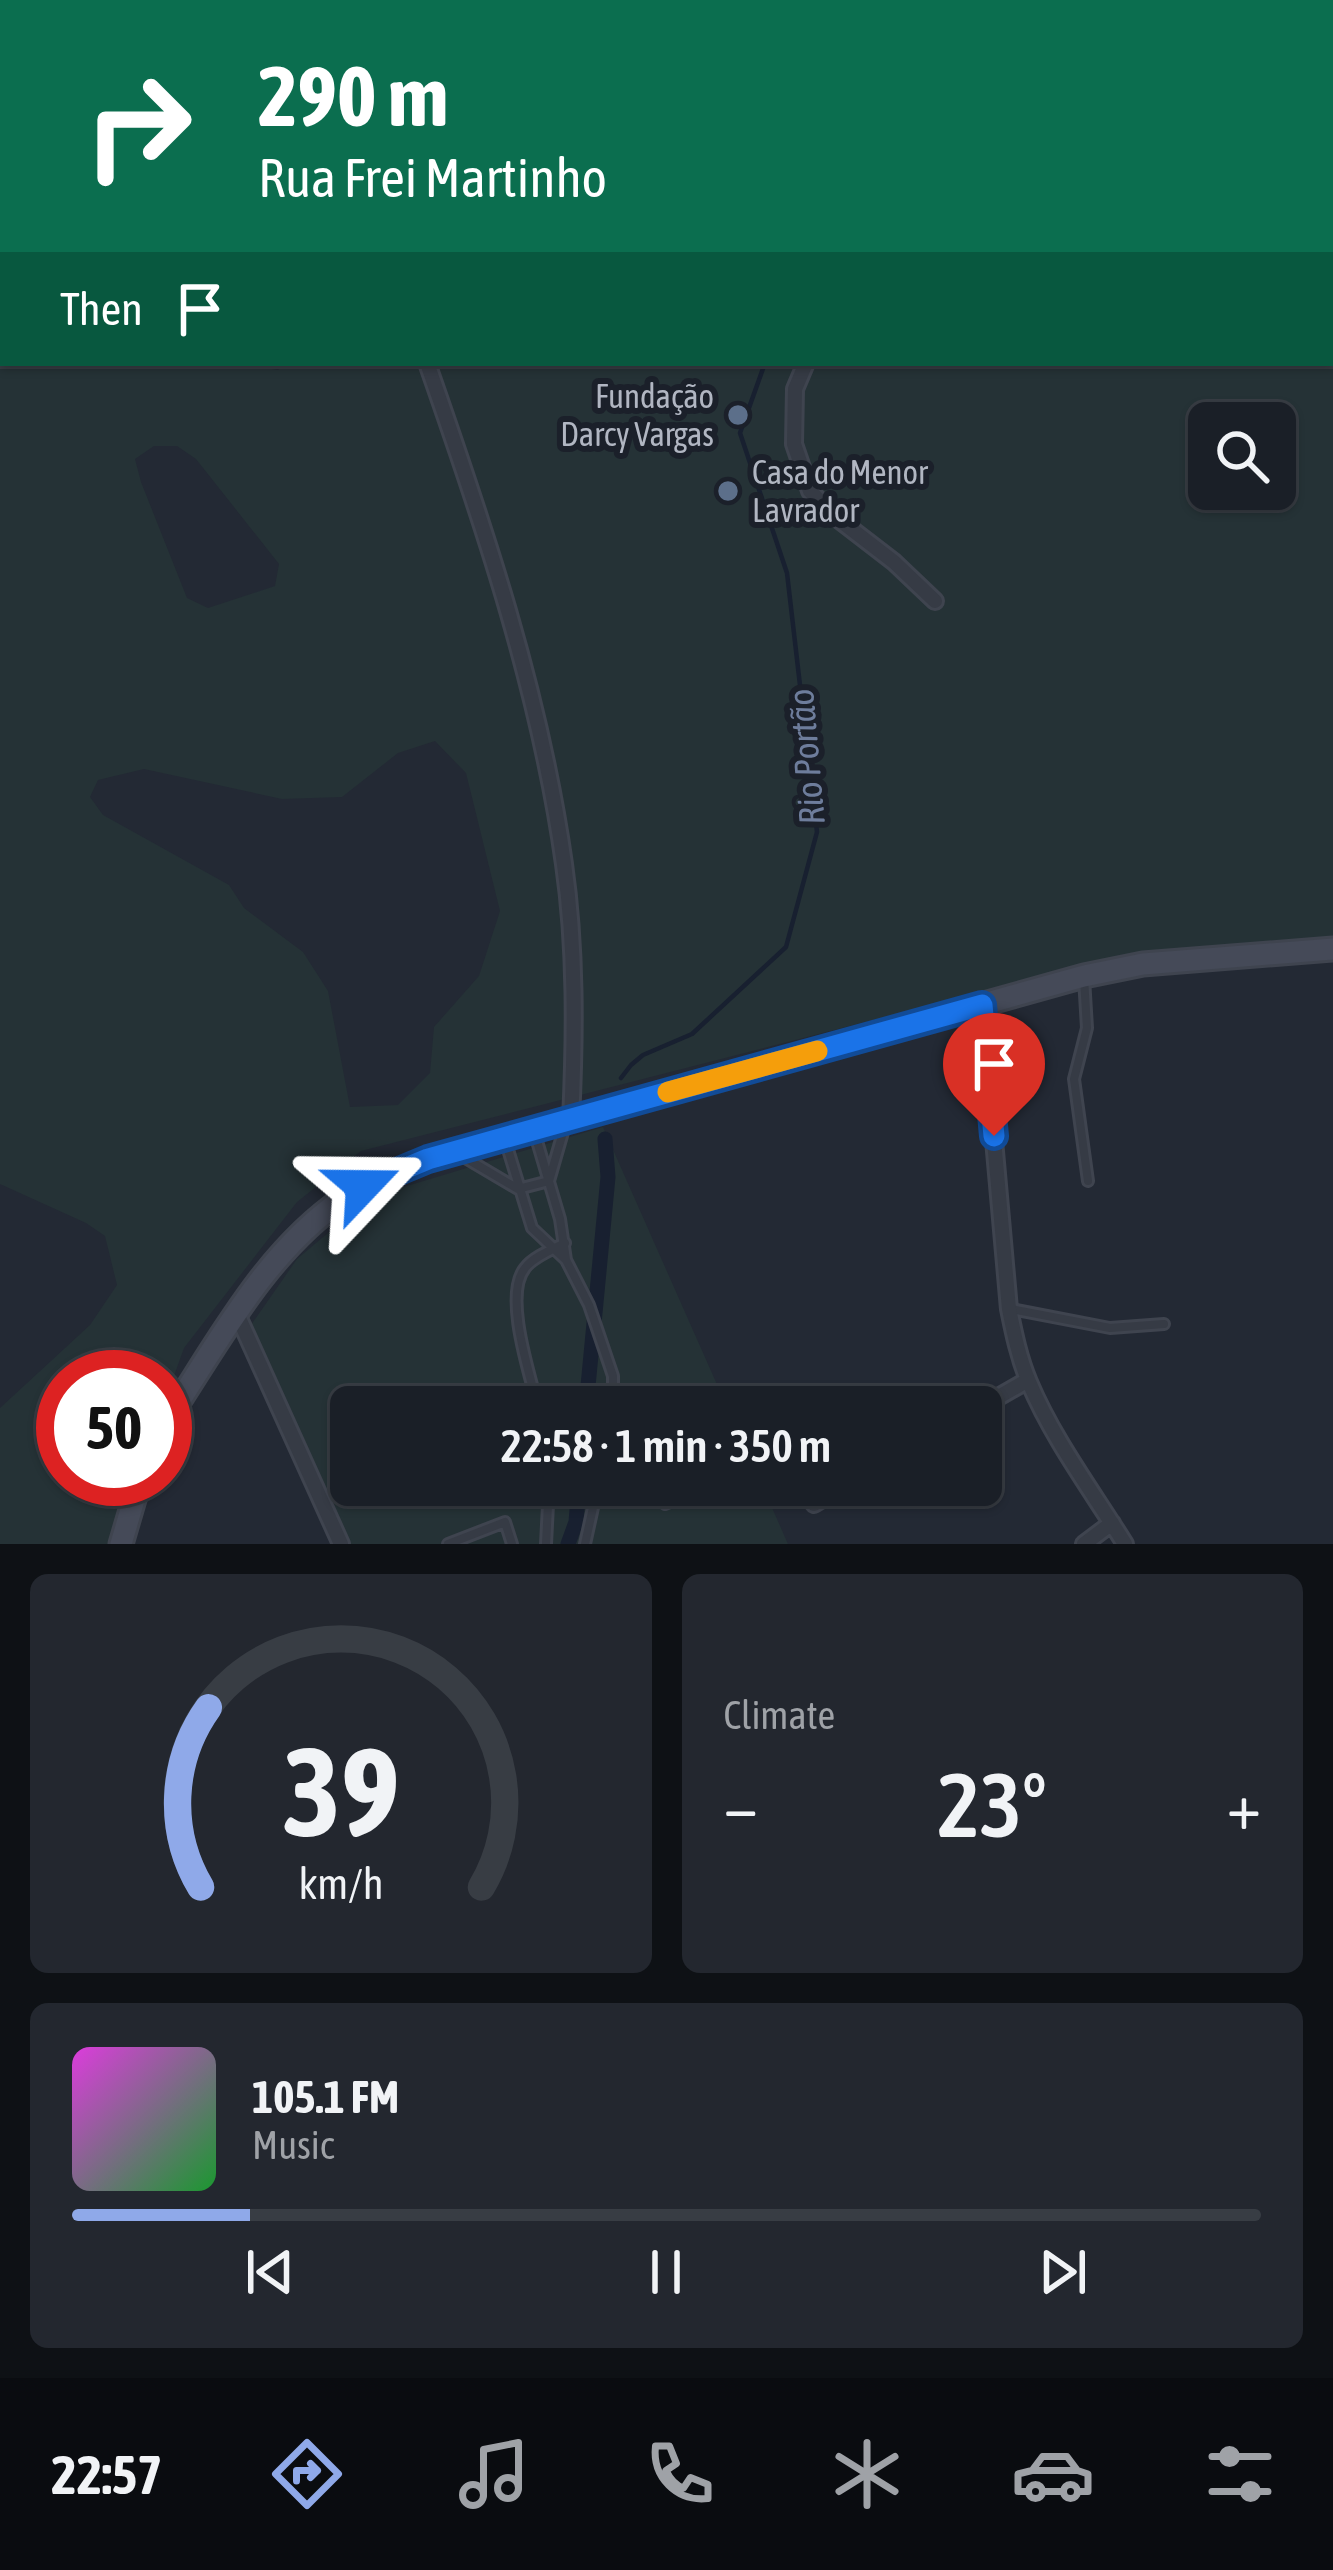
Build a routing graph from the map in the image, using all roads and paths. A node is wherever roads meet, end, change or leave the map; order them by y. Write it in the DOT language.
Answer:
graph roads {
  1 [pos="428,366"];
  2 [pos="805,366"];
  3 [pos="935,601"];
  4 [pos="1333,949"];
  5 [pos="1084,976"];
  6 [pos="982,1005"];
  7 [pos="569,1120"];
  8 [pos="534,1130"];
  9 [pos="504,1138"];
  10 [pos="455,1152"];
  11 [pos="1088,1180"];
  12 [pos="549,1181"];
  13 [pos="518,1189"];
  14 [pos="565,1243"];
  15 [pos="553,1249"];
  16 [pos="566,1260"];
  17 [pos="1009,1309"];
  18 [pos="237,1313"];
  19 [pos="1164,1324"];
  20 [pos="1028,1380"];
  21 [pos="192,1382"];
  22 [pos="533,1386"];
  23 [pos="613,1386"];
  24 [pos="1002,1395"];
  25 [pos="132,1506"];
  26 [pos="548,1506"];
  27 [pos="593,1506"];
  28 [pos="1112,1523"];
  29 [pos="121,1544"];
  30 [pos="341,1544"];
  31 [pos="448,1544"];
  32 [pos="512,1544"];
  33 [pos="546,1544"];
  34 [pos="585,1544"];
  35 [pos="1084,1544"];
  36 [pos="1126,1544"];
  1 -- 7 [label="street"];
  2 -- 3 [label="street"];
  4 -- 5 [label="main road"];
  5 -- 6 [label="main road"];
  5 -- 11 [label="lane"];
  6 -- 7 [label="main road"];
  6 -- 17 [label="street"];
  7 -- 8 [label="main road"];
  7 -- 12 [label="lane"];
  8 -- 9 [label="main road"];
  8 -- 12 [label="lane"];
  9 -- 10 [label="main road"];
  9 -- 13 [label="lane"];
  10 -- 13 [label="lane"];
  10 -- 18 [label="main road"];
  12 -- 13 [label="lane"];
  12 -- 14 [label="lane"];
  13 -- 15 [label="lane"];
  14 -- 15 [label="lane"];
  14 -- 16 [label="lane"];
  15 -- 16 [label="lane"];
  15 -- 22 [label="lane"];
  16 -- 23 [label="lane"];
  17 -- 19 [label="lane"];
  17 -- 20 [label="street"];
  18 -- 21 [label="main road"];
  18 -- 30 [label="street"];
  20 -- 24 [label="street"];
  20 -- 28 [label="street"];
  25 -- 29 [label="main road"];
  26 -- 33 [label="lane"];
  27 -- 34 [label="lane"];
  28 -- 35 [label="street"];
  28 -- 36 [label="street"];
  31 -- 32 [label="lane"];
}
